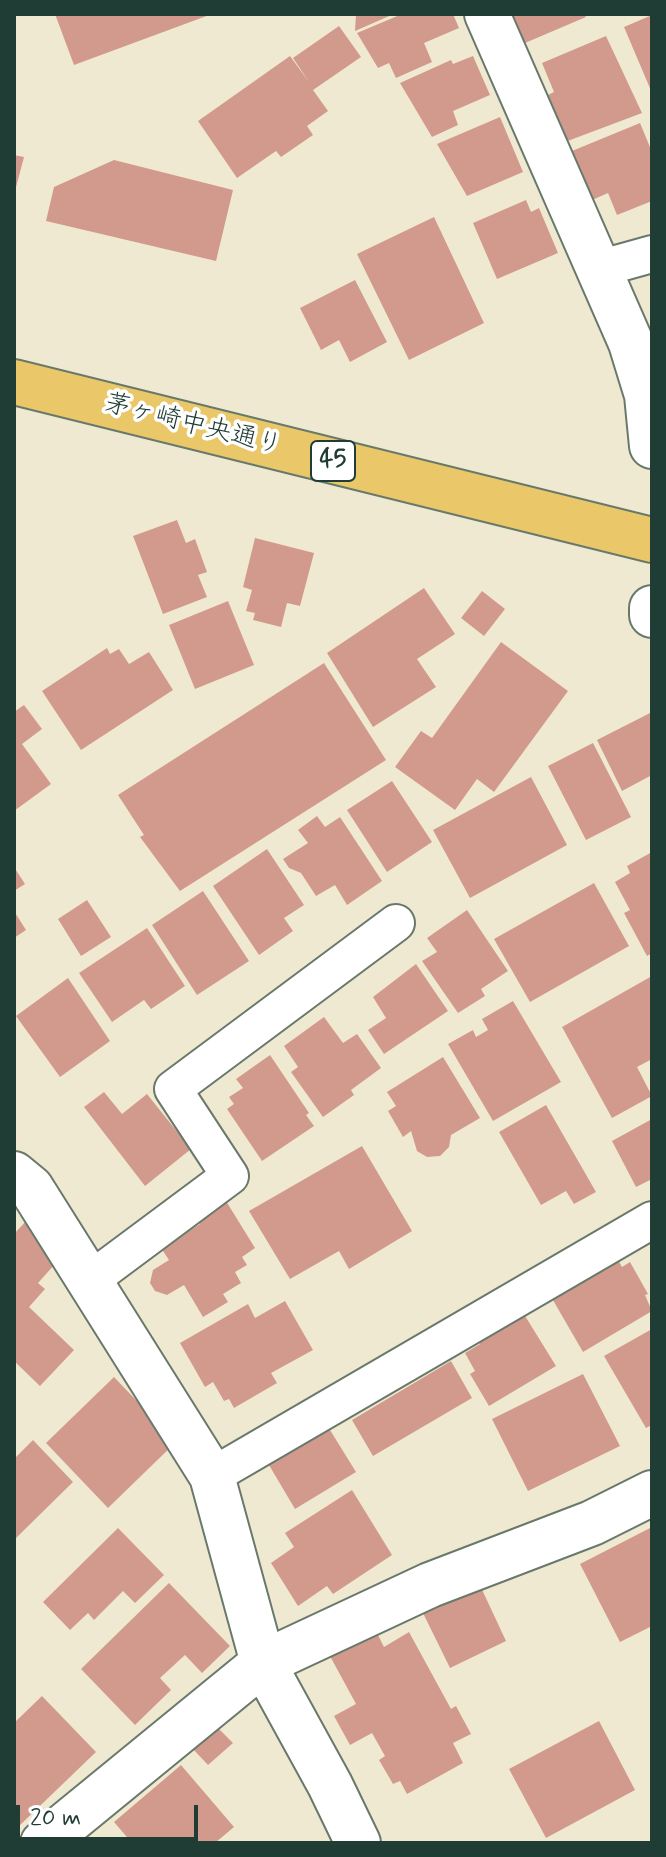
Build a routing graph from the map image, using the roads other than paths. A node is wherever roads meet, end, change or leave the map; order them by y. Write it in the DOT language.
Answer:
graph roads {
  1 [pos="487,14"];
  2 [pos="652,254"];
  3 [pos="598,269"];
  4 [pos="14,382"];
  5 [pos="652,446"];
  6 [pos="652,540"];
  7 [pos="652,608"];
  8 [pos="652,615"];
  9 [pos="396,923"];
  10 [pos="20,1189"];
  11 [pos="652,1220"];
  12 [pos="89,1281"];
  13 [pos="212,1476"];
  14 [pos="652,1493"];
  15 [pos="263,1663"];
  16 [pos="43,1843"];
  17 [pos="358,1843"];
  1 -- 3 [label="street"];
  2 -- 3 [label="lane"];
  3 -- 5 [label="street"];
  4 -- 6 [label="main road, 茅ヶ崎中央通り / 45"];
  7 -- 8 [label="street"];
  9 -- 12 [label="lane"];
  10 -- 12 [label="street"];
  11 -- 13 [label="lane"];
  12 -- 13 [label="street"];
  13 -- 15 [label="street"];
  14 -- 15 [label="street"];
  15 -- 16 [label="street"];
  15 -- 17 [label="street"];
}
